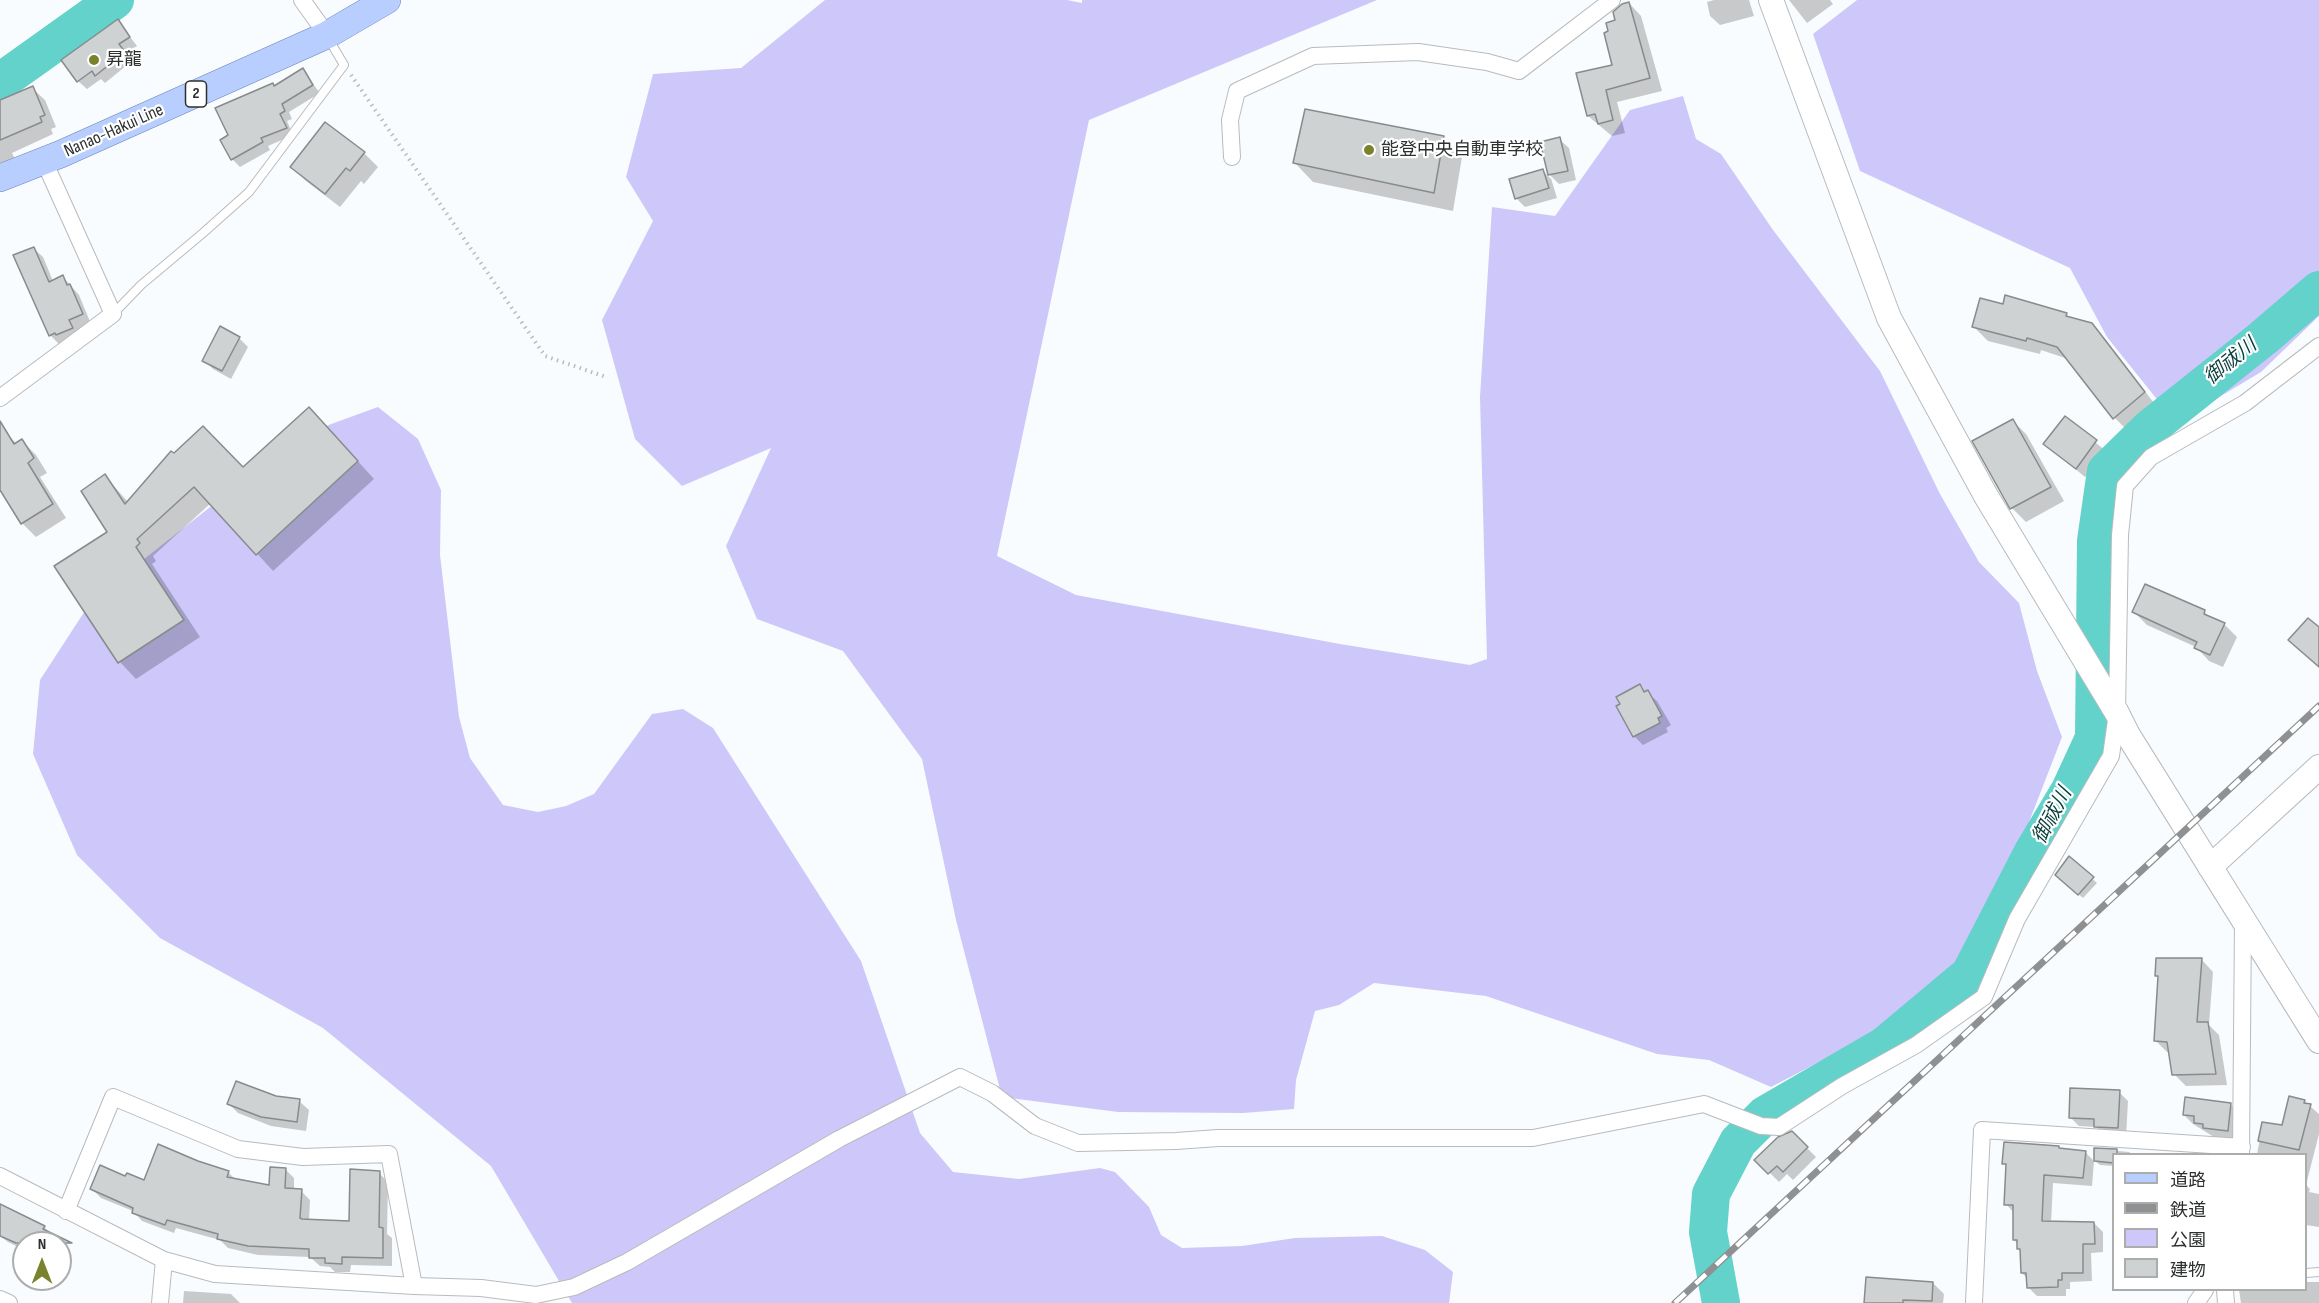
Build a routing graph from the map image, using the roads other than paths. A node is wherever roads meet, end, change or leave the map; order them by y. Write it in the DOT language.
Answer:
graph roads {
  1 [pos="302,0"];
  2 [pos="387,0"];
  3 [pos="1612,0"];
  4 [pos="1771,0"];
  5 [pos="327,35"];
  6 [pos="1232,157"];
  7 [pos="44,161"];
  8 [pos="0,178"];
  9 [pos="113,314"];
  10 [pos="2319,346"];
  11 [pos="0,398"];
  12 [pos="2117,713"];
  13 [pos="2319,767"];
  14 [pos="2210,867"];
  15 [pos="2243,920"];
  16 [pos="2319,1041"];
  17 [pos="2241,1151"];
  18 [pos="0,1176"];
  19 [pos="66,1211"];
  20 [pos="164,1260"];
  21 [pos="414,1286"];
  22 [pos="484,1296"];
  23 [pos="0,1299"];
  24 [pos="9,1303"];
  25 [pos="160,1303"];
  26 [pos="1974,1303"];
  1 -- 5 [label="street"];
  2 -- 5 [label="main road, Nanao-Hakui Line / 2"];
  3 -- 6 [label="street"];
  4 -- 12 [label="street"];
  5 -- 7 [label="main road, Nanao-Hakui Line / 2"];
  5 -- 9 [label="lane"];
  7 -- 8 [label="main road, Nanao-Hakui Line / 2"];
  7 -- 9 [label="street"];
  9 -- 11 [label="street"];
  10 -- 12 [label="street"];
  12 -- 14 [label="street"];
  12 -- 22 [label="street"];
  13 -- 14 [label="street"];
  14 -- 15 [label="street"];
  15 -- 16 [label="street"];
  15 -- 17 [label="street"];
  17 -- 26 [label="street"];
  18 -- 19 [label="street"];
  19 -- 20 [label="street"];
  19 -- 21 [label="street"];
  20 -- 21 [label="street"];
  20 -- 25 [label="street"];
  21 -- 22 [label="street"];
  23 -- 24 [label="street"];
}
